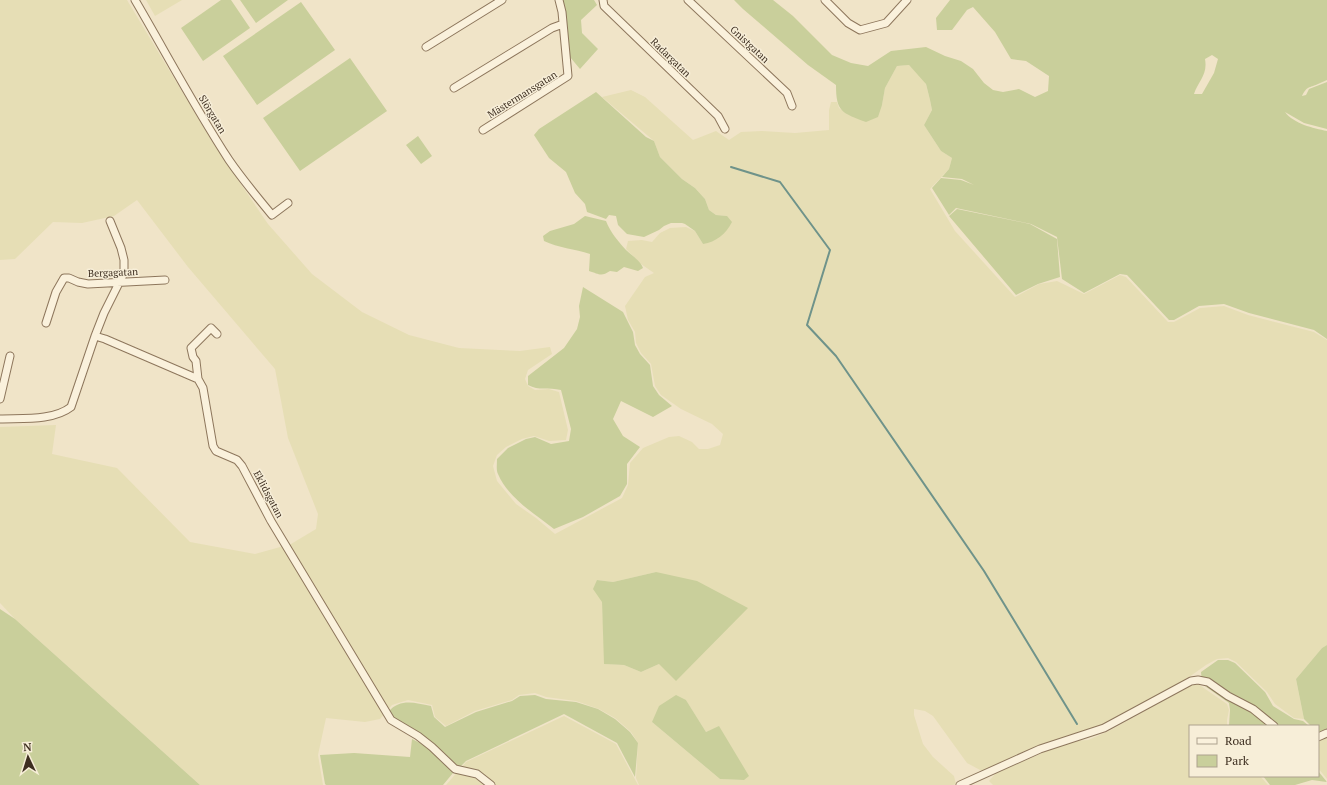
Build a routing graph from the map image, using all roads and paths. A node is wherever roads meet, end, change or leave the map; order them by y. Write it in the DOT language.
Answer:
graph roads {
  1 [pos="135,0"];
  2 [pos="502,0"];
  3 [pos="559,0"];
  4 [pos="603,0"];
  5 [pos="688,0"];
  6 [pos="824,0"];
  7 [pos="906,0"];
  8 [pos="563,24"];
  9 [pos="426,47"];
  10 [pos="454,88"];
  11 [pos="792,106"];
  12 [pos="725,129"];
  13 [pos="483,130"];
  14 [pos="288,203"];
  15 [pos="110,221"];
  16 [pos="165,280"];
  17 [pos="119,283"];
  18 [pos="46,323"];
  19 [pos="218,334"];
  20 [pos="95,336"];
  21 [pos="10,356"];
  22 [pos="198,379"];
  23 [pos="0,399"];
  24 [pos="0,419"];
  25 [pos="1273,725"];
  26 [pos="491,785"];
  27 [pos="960,785"];
  1 -- 14 [label="street, Slörgatan"];
  2 -- 9 [label="street"];
  3 -- 8 [label="street, Mästermansgatan"];
  4 -- 12 [label="street, Radargatan"];
  5 -- 11 [label="street, Gnistgatan"];
  6 -- 7 [label="street"];
  8 -- 10 [label="street"];
  8 -- 13 [label="street, Mästermansgatan"];
  15 -- 17 [label="street"];
  16 -- 17 [label="street, Bergagatan"];
  17 -- 18 [label="street, Bergagatan"];
  17 -- 20 [label="street"];
  19 -- 22 [label="street"];
  20 -- 22 [label="street"];
  20 -- 24 [label="street"];
  21 -- 23 [label="street"];
  22 -- 26 [label="street, Eklidsgatan"];
  25 -- 27 [label="street"];
}
